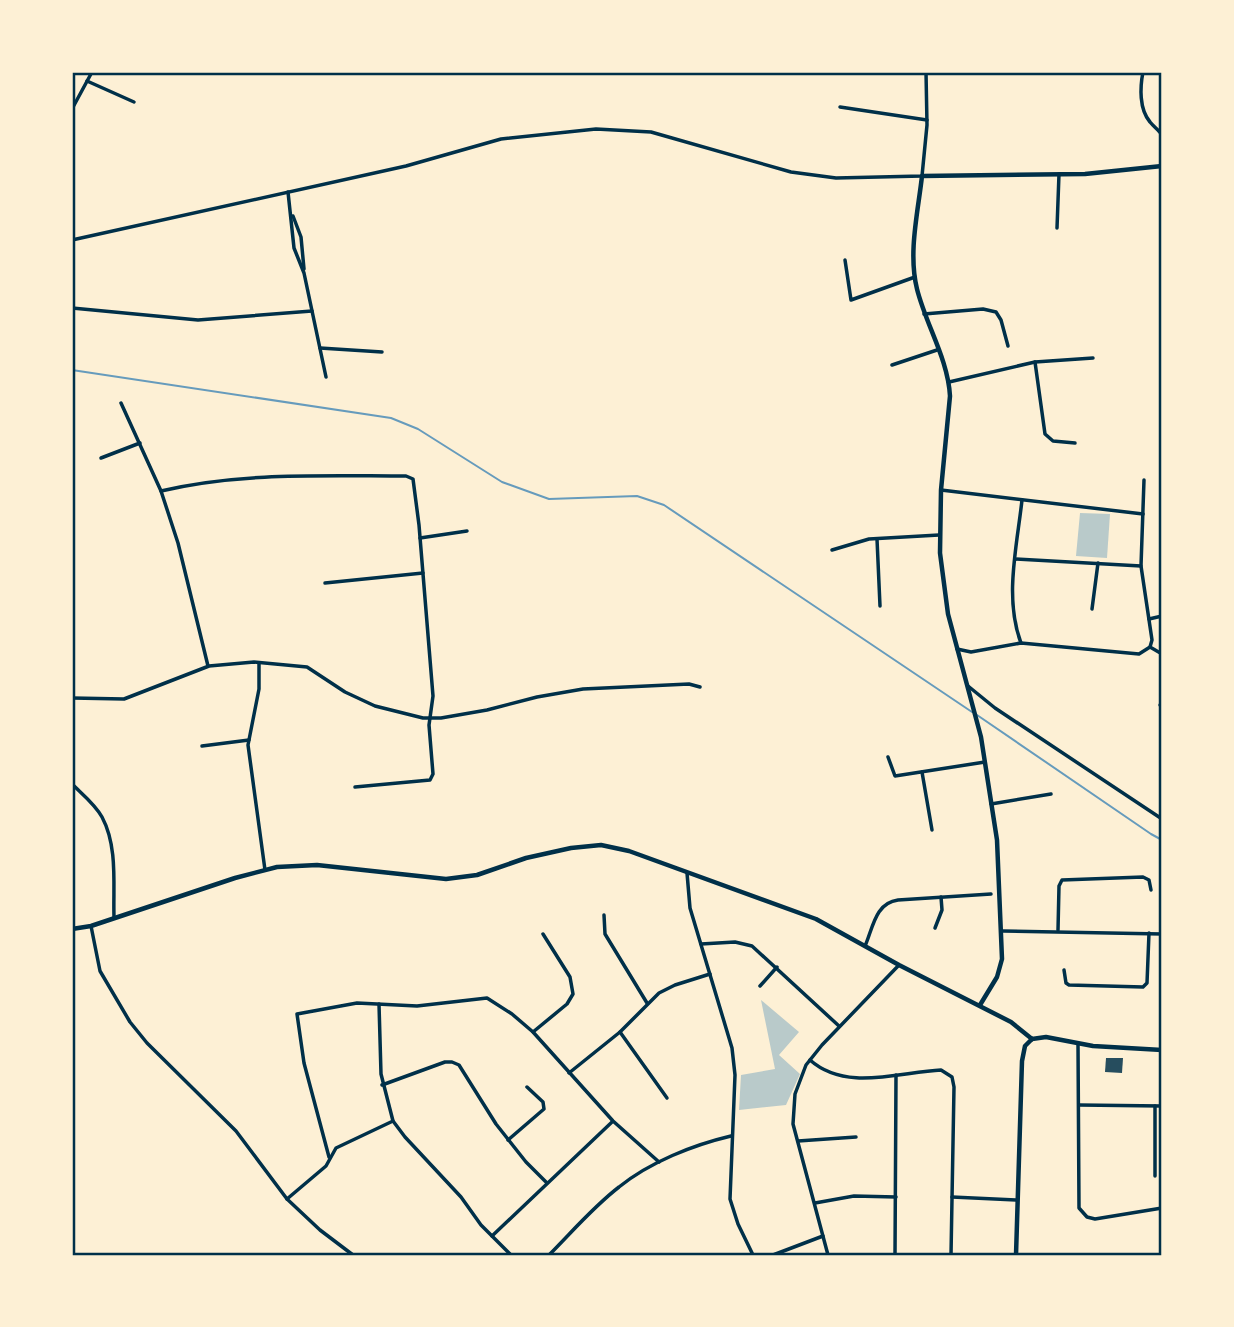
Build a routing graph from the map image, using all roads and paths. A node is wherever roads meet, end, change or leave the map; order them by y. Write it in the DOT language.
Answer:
graph roads {
  1 [pos="92,72"];
  2 [pos="926,72"];
  3 [pos="1143,72"];
  4 [pos="87,81"];
  5 [pos="134,102"];
  6 [pos="840,107"];
  7 [pos="72,109"];
  8 [pos="927,120"];
  9 [pos="1162,135"];
  10 [pos="1162,166"];
  11 [pos="1059,174"];
  12 [pos="922,176"];
  13 [pos="288,192"];
  14 [pos="292,214"];
  15 [pos="1057,228"];
  16 [pos="72,240"];
  17 [pos="845,260"];
  18 [pos="304,272"];
  19 [pos="915,278"];
  20 [pos="72,308"];
  21 [pos="312,311"];
  22 [pos="924,314"];
  23 [pos="1008,346"];
  24 [pos="320,348"];
  25 [pos="937,350"];
  26 [pos="382,352"];
  27 [pos="1093,358"];
  28 [pos="1035,362"];
  29 [pos="892,365"];
  30 [pos="326,377"];
  31 [pos="949,382"];
  32 [pos="121,403"];
  33 [pos="140,443"];
  34 [pos="1075,443"];
  35 [pos="102,458"];
  36 [pos="1144,480"];
  37 [pos="161,491"];
  38 [pos="941,491"];
  39 [pos="1022,500"];
  40 [pos="1143,514"];
  41 [pos="467,531"];
  42 [pos="939,535"];
  43 [pos="420,538"];
  44 [pos="877,539"];
  45 [pos="832,550"];
  46 [pos="1015,559"];
  47 [pos="1098,563"];
  48 [pos="1141,566"];
  49 [pos="423,573"];
  50 [pos="325,583"];
  51 [pos="880,606"];
  52 [pos="1092,609"];
  53 [pos="1162,616"];
  54 [pos="1149,619"];
  55 [pos="1021,643"];
  56 [pos="1150,648"];
  57 [pos="957,649"];
  58 [pos="1162,654"];
  59 [pos="258,663"];
  60 [pos="209,666"];
  61 [pos="700,687"];
  62 [pos="967,688"];
  63 [pos="72,698"];
  64 [pos="430,718"];
  65 [pos="249,740"];
  66 [pos="202,746"];
  67 [pos="888,757"];
  68 [pos="985,762"];
  69 [pos="922,772"];
  70 [pos="72,784"];
  71 [pos="355,787"];
  72 [pos="1051,794"];
  73 [pos="991,804"];
  74 [pos="1162,819"];
  75 [pos="932,830"];
  76 [pos="265,870"];
  77 [pos="686,871"];
  78 [pos="1151,890"];
  79 [pos="991,894"];
  80 [pos="941,897"];
  81 [pos="604,915"];
  82 [pos="114,917"];
  83 [pos="91,926"];
  84 [pos="935,928"];
  85 [pos="72,929"];
  86 [pos="1058,930"];
  87 [pos="1003,931"];
  88 [pos="1149,933"];
  89 [pos="543,934"];
  90 [pos="1162,934"];
  91 [pos="701,944"];
  92 [pos="865,946"];
  93 [pos="900,965"];
  94 [pos="777,967"];
  95 [pos="1064,970"];
  96 [pos="710,974"];
  97 [pos="760,986"];
  98 [pos="647,1003"];
  99 [pos="379,1004"];
  100 [pos="980,1005"];
  101 [pos="839,1026"];
  102 [pos="533,1032"];
  103 [pos="620,1032"];
  104 [pos="1032,1039"];
  105 [pos="1078,1044"];
  106 [pos="1162,1050"];
  107 [pos="810,1059"];
  108 [pos="569,1073"];
  109 [pos="896,1075"];
  110 [pos="382,1085"];
  111 [pos="527,1087"];
  112 [pos="667,1098"];
  113 [pos="1079,1105"];
  114 [pos="1155,1106"];
  115 [pos="1162,1106"];
  116 [pos="393,1121"];
  117 [pos="613,1121"];
  118 [pos="732,1136"];
  119 [pos="856,1137"];
  120 [pos="508,1140"];
  121 [pos="798,1141"];
  122 [pos="329,1157"];
  123 [pos="659,1162"];
  124 [pos="1155,1176"];
  125 [pos="547,1183"];
  126 [pos="896,1197"];
  127 [pos="953,1197"];
  128 [pos="287,1199"];
  129 [pos="1017,1200"];
  130 [pos="815,1203"];
  131 [pos="1162,1208"];
  132 [pos="492,1236"];
  133 [pos="823,1236"];
  134 [pos="354,1255"];
  135 [pos="511,1255"];
  136 [pos="550,1255"];
  137 [pos="753,1255"];
  138 [pos="773,1255"];
  139 [pos="828,1255"];
  140 [pos="895,1255"];
  141 [pos="951,1255"];
  142 [pos="1016,1255"];
  1 -- 4 [label="street"];
  2 -- 8 [label="street"];
  3 -- 9 [label="street"];
  4 -- 5 [label="street"];
  4 -- 7 [label="street"];
  6 -- 8 [label="street"];
  8 -- 12 [label="street"];
  10 -- 11 [label="street"];
  11 -- 12 [label="street"];
  11 -- 15 [label="street"];
  12 -- 13 [label="street"];
  12 -- 19 [label="street"];
  13 -- 14 [label="street"];
  13 -- 16 [label="street"];
  14 -- 18 [label="street"];
  14 -- 18 [label="street"];
  17 -- 19 [label="street"];
  18 -- 21 [label="street"];
  19 -- 22 [label="street"];
  20 -- 21 [label="street"];
  21 -- 24 [label="street"];
  22 -- 23 [label="street"];
  22 -- 25 [label="street"];
  24 -- 26 [label="street"];
  24 -- 30 [label="street"];
  25 -- 29 [label="street"];
  25 -- 31 [label="street"];
  27 -- 28 [label="street"];
  28 -- 31 [label="street"];
  28 -- 34 [label="street"];
  31 -- 38 [label="street"];
  32 -- 33 [label="street"];
  33 -- 35 [label="street"];
  33 -- 37 [label="street"];
  36 -- 40 [label="street"];
  37 -- 43 [label="street"];
  37 -- 60 [label="street"];
  38 -- 39 [label="street"];
  38 -- 42 [label="street"];
  39 -- 40 [label="street"];
  39 -- 46 [label="street"];
  40 -- 48 [label="street"];
  41 -- 43 [label="street"];
  42 -- 44 [label="street"];
  42 -- 57 [label="street"];
  43 -- 49 [label="street"];
  44 -- 45 [label="street"];
  44 -- 51 [label="street"];
  46 -- 47 [label="street"];
  46 -- 55 [label="street"];
  47 -- 48 [label="street"];
  47 -- 52 [label="street"];
  48 -- 54 [label="street"];
  49 -- 50 [label="street"];
  49 -- 64 [label="street"];
  53 -- 54 [label="street"];
  54 -- 56 [label="street"];
  55 -- 56 [label="street"];
  55 -- 57 [label="street"];
  56 -- 58 [label="street"];
  57 -- 62 [label="street"];
  59 -- 60 [label="street"];
  59 -- 64 [label="street"];
  59 -- 65 [label="street"];
  60 -- 63 [label="street"];
  61 -- 64 [label="street"];
  62 -- 68 [label="street"];
  62 -- 74 [label="street"];
  64 -- 71 [label="street"];
  65 -- 66 [label="street"];
  65 -- 76 [label="street"];
  67 -- 69 [label="street"];
  68 -- 69 [label="street"];
  68 -- 73 [label="street"];
  69 -- 75 [label="street"];
  70 -- 82 [label="street"];
  72 -- 73 [label="street"];
  73 -- 87 [label="street"];
  76 -- 77 [label="street"];
  76 -- 82 [label="street"];
  77 -- 91 [label="street"];
  77 -- 92 [label="street"];
  78 -- 86 [label="street"];
  79 -- 80 [label="street"];
  80 -- 84 [label="street"];
  80 -- 92 [label="street"];
  81 -- 98 [label="street"];
  82 -- 83 [label="street"];
  83 -- 85 [label="street"];
  83 -- 128 [label="street"];
  86 -- 87 [label="street"];
  86 -- 88 [label="street"];
  87 -- 100 [label="street"];
  88 -- 90 [label="street"];
  88 -- 95 [label="street"];
  89 -- 102 [label="street"];
  91 -- 94 [label="street"];
  91 -- 96 [label="street"];
  92 -- 93 [label="street"];
  93 -- 100 [label="street"];
  93 -- 101 [label="street"];
  94 -- 97 [label="street"];
  94 -- 101 [label="street"];
  96 -- 98 [label="street"];
  96 -- 118 [label="street"];
  98 -- 103 [label="street"];
  99 -- 102 [label="street"];
  99 -- 110 [label="street"];
  99 -- 122 [label="street"];
  100 -- 104 [label="street"];
  101 -- 107 [label="street"];
  102 -- 108 [label="street"];
  103 -- 108 [label="street"];
  103 -- 112 [label="street"];
  104 -- 105 [label="street"];
  104 -- 129 [label="street"];
  105 -- 106 [label="street"];
  105 -- 113 [label="street"];
  107 -- 109 [label="street"];
  107 -- 121 [label="street"];
  108 -- 117 [label="street"];
  109 -- 126 [label="street"];
  109 -- 127 [label="street"];
  110 -- 116 [label="street"];
  110 -- 120 [label="street"];
  111 -- 120 [label="street"];
  113 -- 114 [label="street"];
  113 -- 131 [label="street"];
  114 -- 115 [label="street"];
  114 -- 124 [label="street"];
  116 -- 122 [label="street"];
  116 -- 132 [label="street"];
  117 -- 123 [label="street"];
  117 -- 125 [label="street"];
  118 -- 123 [label="street"];
  118 -- 137 [label="street"];
  119 -- 121 [label="street"];
  120 -- 125 [label="street"];
  121 -- 130 [label="street"];
  122 -- 128 [label="street"];
  123 -- 136 [label="street"];
  125 -- 132 [label="street"];
  126 -- 130 [label="street"];
  126 -- 140 [label="street"];
  127 -- 129 [label="street"];
  127 -- 141 [label="street"];
  128 -- 134 [label="street"];
  129 -- 142 [label="street"];
  130 -- 133 [label="street"];
  132 -- 135 [label="street"];
  133 -- 138 [label="street"];
  133 -- 139 [label="street"];
}
